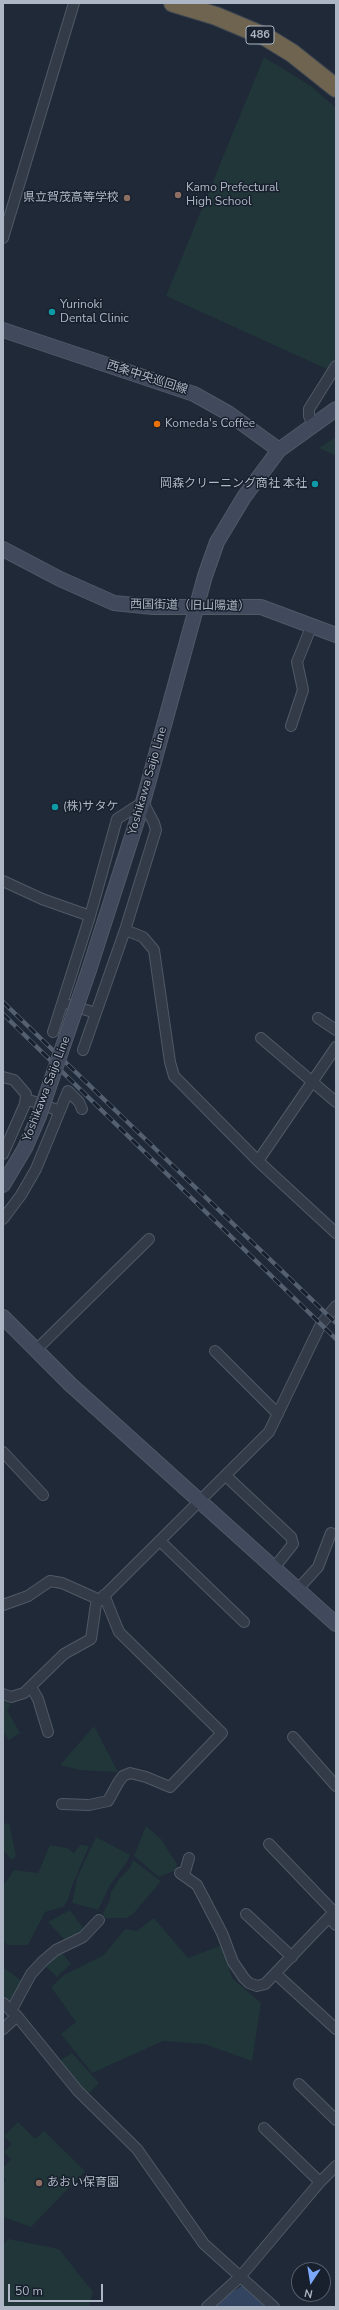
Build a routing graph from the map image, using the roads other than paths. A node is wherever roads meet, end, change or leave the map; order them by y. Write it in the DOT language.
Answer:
graph roads {
  1 [pos="74,3"];
  2 [pos="174,3"];
  3 [pos="336,88"];
  4 [pos="3,238"];
  5 [pos="3,330"];
  6 [pos="336,366"];
  7 [pos="336,409"];
  8 [pos="313,425"];
  9 [pos="279,450"];
  10 [pos="3,549"];
  11 [pos="197,607"];
  12 [pos="312,625"];
  13 [pos="336,635"];
  14 [pos="291,726"];
  15 [pos="143,802"];
  16 [pos="3,881"];
  17 [pos="90,916"];
  18 [pos="125,930"];
  19 [pos="63,1002"];
  20 [pos="96,1013"];
  21 [pos="318,1018"];
  22 [pos="336,1030"];
  23 [pos="53,1032"];
  24 [pos="260,1038"];
  25 [pos="336,1047"];
  26 [pos="83,1050"];
  27 [pos="3,1077"];
  28 [pos="314,1081"];
  29 [pos="26,1099"];
  30 [pos="336,1102"];
  31 [pos="82,1109"];
  32 [pos="60,1111"];
  33 [pos="3,1154"];
  34 [pos="258,1161"];
  35 [pos="3,1185"];
  36 [pos="3,1219"];
  37 [pos="336,1233"];
  38 [pos="149,1239"];
  39 [pos="336,1306"];
  40 [pos="3,1317"];
  41 [pos="36,1350"];
  42 [pos="215,1351"];
  43 [pos="278,1414"];
  44 [pos="3,1452"];
  45 [pos="226,1476"];
  46 [pos="43,1495"];
  47 [pos="201,1501"];
  48 [pos="331,1533"];
  49 [pos="160,1541"];
  50 [pos="274,1568"];
  51 [pos="298,1589"];
  52 [pos="102,1598"];
  53 [pos="3,1605"];
  54 [pos="244,1622"];
  55 [pos="336,1624"];
  56 [pos="31,1687"];
  57 [pos="3,1694"];
  58 [pos="48,1732"];
  59 [pos="293,1737"];
  60 [pos="336,1786"];
  61 [pos="62,1804"];
  62 [pos="269,1844"];
  63 [pos="189,1858"];
  64 [pos="246,1914"];
  65 [pos="334,1916"];
  66 [pos="99,1920"];
  67 [pos="292,1957"];
  68 [pos="276,1974"];
  69 [pos="3,2003"];
  70 [pos="14,2014"];
  71 [pos="3,2029"];
  72 [pos="336,2029"];
  73 [pos="299,2084"];
  74 [pos="336,2120"];
  75 [pos="264,2128"];
  76 [pos="336,2166"];
  77 [pos="320,2182"];
  78 [pos="240,2277"];
  79 [pos="207,2307"];
  80 [pos="274,2307"];
  1 -- 4 [label="street"];
  2 -- 3 [label="highway, 486"];
  5 -- 9 [label="street, 西条中央巡回線"];
  6 -- 8 [label="street"];
  7 -- 8 [label="street, Yoshikawa Saijo Line"];
  8 -- 9 [label="street, Yoshikawa Saijo Line"];
  9 -- 11 [label="street, Yoshikawa Saijo Line"];
  10 -- 11 [label="street, 西国街道（旧山陽道）"];
  11 -- 12 [label="street, 西国街道（旧山陽道）"];
  11 -- 15 [label="street, Yoshikawa Saijo Line"];
  12 -- 13 [label="street, 西国街道（旧山陽道）"];
  12 -- 14 [label="street"];
  15 -- 17 [label="street"];
  15 -- 18 [label="street"];
  15 -- 35 [label="street, Yoshikawa Saijo Line, bridge"];
  16 -- 17 [label="street"];
  17 -- 19 [label="street"];
  18 -- 20 [label="street"];
  18 -- 34 [label="street"];
  19 -- 20 [label="street"];
  19 -- 23 [label="street"];
  20 -- 26 [label="street"];
  21 -- 22 [label="street"];
  24 -- 28 [label="street"];
  25 -- 28 [label="street"];
  27 -- 29 [label="street"];
  28 -- 30 [label="street"];
  28 -- 34 [label="street"];
  29 -- 32 [label="street"];
  29 -- 33 [label="street"];
  31 -- 32 [label="street"];
  32 -- 36 [label="street"];
  34 -- 37 [label="street"];
  38 -- 41 [label="street"];
  39 -- 43 [label="street"];
  40 -- 41 [label="street"];
  41 -- 47 [label="street"];
  42 -- 43 [label="street"];
  43 -- 45 [label="street"];
  44 -- 46 [label="street"];
  45 -- 47 [label="street"];
  45 -- 50 [label="street"];
  47 -- 49 [label="street"];
  47 -- 50 [label="street"];
  48 -- 51 [label="street"];
  49 -- 52 [label="street"];
  49 -- 54 [label="street"];
  50 -- 51 [label="street"];
  51 -- 55 [label="street"];
  52 -- 53 [label="street"];
  52 -- 56 [label="street"];
  52 -- 61 [label="street"];
  56 -- 57 [label="street"];
  56 -- 58 [label="street"];
  59 -- 60 [label="street"];
  62 -- 65 [label="street"];
  63 -- 68 [label="street"];
  64 -- 67 [label="street"];
  65 -- 67 [label="street"];
  66 -- 70 [label="street"];
  67 -- 68 [label="street"];
  68 -- 72 [label="street"];
  69 -- 70 [label="street"];
  70 -- 71 [label="street"];
  70 -- 78 [label="street"];
  73 -- 74 [label="street"];
  75 -- 77 [label="street"];
  76 -- 77 [label="street"];
  77 -- 78 [label="street"];
  78 -- 79 [label="street"];
  78 -- 80 [label="street"];
}
